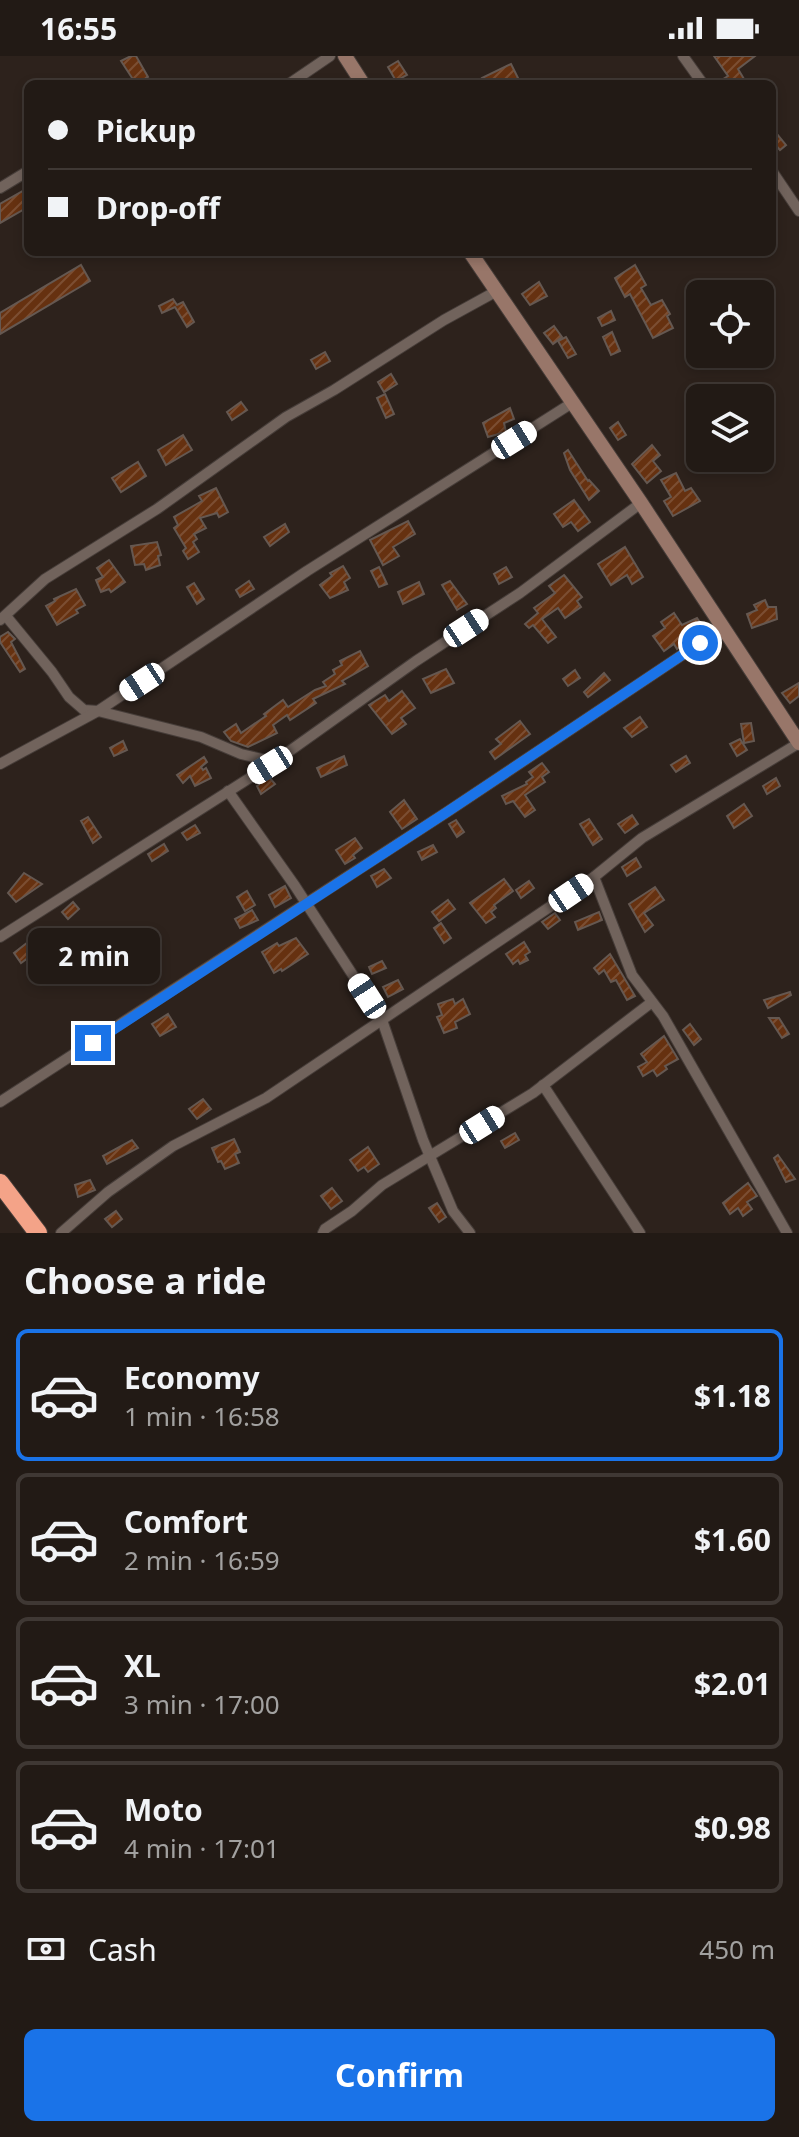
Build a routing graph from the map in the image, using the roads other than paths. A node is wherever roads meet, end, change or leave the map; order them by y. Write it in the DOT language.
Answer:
graph roads {
  1 [pos="330,56"];
  2 [pos="345,56"];
  3 [pos="683,56"];
  4 [pos="295,80"];
  5 [pos="360,80"];
  6 [pos="700,80"];
  7 [pos="24,173"];
  8 [pos="776,177"];
  9 [pos="0,188"];
  10 [pos="799,211"];
  11 [pos="472,256"];
  12 [pos="495,292"];
  13 [pos="572,403"];
  14 [pos="641,503"];
  15 [pos="3,618"];
  16 [pos="724,627"];
  17 [pos="98,711"];
  18 [pos="799,743"];
  19 [pos="275,762"];
  20 [pos="0,764"];
  21 [pos="228,791"];
  22 [pos="594,877"];
  23 [pos="306,903"];
  24 [pos="0,937"];
  25 [pos="652,1002"];
  26 [pos="382,1020"];
  27 [pos="543,1085"];
  28 [pos="0,1102"];
  29 [pos="430,1158"];
  30 [pos="0,1183"];
  31 [pos="38,1233"];
  32 [pos="61,1233"];
  33 [pos="323,1233"];
  34 [pos="470,1233"];
  35 [pos="640,1233"];
  36 [pos="787,1233"];
  1 -- 4 [label="street"];
  2 -- 5 [label="street"];
  3 -- 6 [label="street"];
  7 -- 9 [label="street"];
  8 -- 10 [label="street"];
  11 -- 12 [label="street"];
  12 -- 13 [label="street"];
  12 -- 15 [label="street"];
  13 -- 14 [label="street"];
  13 -- 17 [label="street"];
  14 -- 16 [label="street"];
  14 -- 19 [label="street"];
  15 -- 17 [label="street"];
  16 -- 18 [label="street"];
  16 -- 23 [label="street"];
  17 -- 19 [label="street"];
  17 -- 20 [label="street"];
  18 -- 22 [label="street"];
  19 -- 21 [label="street"];
  21 -- 23 [label="street"];
  21 -- 24 [label="street"];
  22 -- 25 [label="street"];
  22 -- 26 [label="street"];
  23 -- 26 [label="street"];
  23 -- 28 [label="street"];
  25 -- 27 [label="street"];
  25 -- 36 [label="street"];
  26 -- 29 [label="street"];
  26 -- 32 [label="street"];
  27 -- 29 [label="street"];
  27 -- 35 [label="street"];
  29 -- 33 [label="street"];
  29 -- 34 [label="street"];
  30 -- 31 [label="highway"];
}
